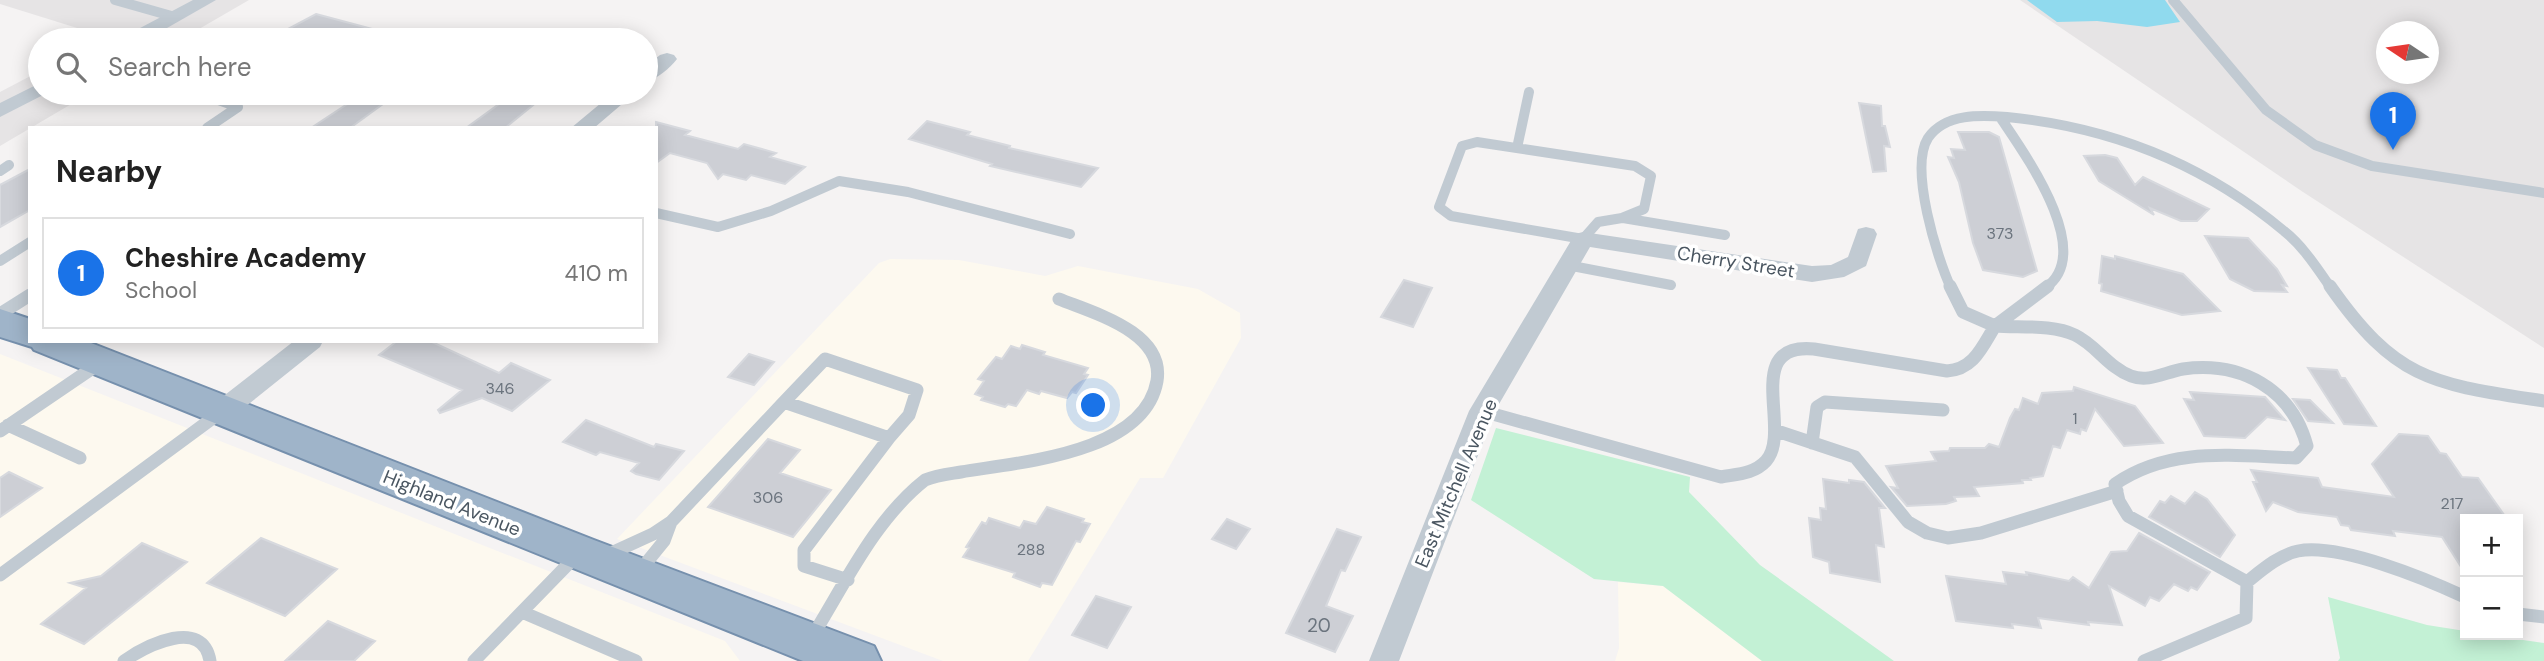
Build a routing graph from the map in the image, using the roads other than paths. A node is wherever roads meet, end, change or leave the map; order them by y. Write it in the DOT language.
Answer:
graph roads {
  1 [pos="115,0"];
  2 [pos="207,0"];
  3 [pos="2172,0"];
  4 [pos="139,3"];
  5 [pos="175,17"];
  6 [pos="154,28"];
  7 [pos="667,59"];
  8 [pos="658,66"];
  9 [pos="1529,92"];
  10 [pos="28,96"];
  11 [pos="232,105"];
  12 [pos="610,105"];
  13 [pos="0,111"];
  14 [pos="2000,117"];
  15 [pos="210,126"];
  16 [pos="584,126"];
  17 [pos="1517,148"];
  18 [pos="2544,193"];
  19 [pos="658,213"];
  20 [pos="1622,218"];
  21 [pos="1070,234"];
  22 [pos="1725,234"];
  23 [pos="1866,234"];
  24 [pos="1583,239"];
  25 [pos="28,243"];
  26 [pos="0,261"];
  27 [pos="1567,265"];
  28 [pos="1671,285"];
  29 [pos="28,296"];
  30 [pos="1059,299"];
  31 [pos="0,314"];
  32 [pos="0,321"];
  33 [pos="1995,326"];
  34 [pos="28,333"];
  35 [pos="53,343"];
  36 [pos="308,343"];
  37 [pos="101,363"];
  38 [pos="2544,401"];
  39 [pos="784,402"];
  40 [pos="1943,410"];
  41 [pos="1482,411"];
  42 [pos="222,412"];
  43 [pos="4,428"];
  44 [pos="1777,431"];
  45 [pos="890,438"];
  46 [pos="1812,443"];
  47 [pos="80,458"];
  48 [pos="2117,491"];
  49 [pos="671,522"];
  50 [pos="587,557"];
  51 [pos="0,575"];
  52 [pos="635,576"];
  53 [pos="848,580"];
  54 [pos="2247,582"];
  55 [pos="2460,595"];
  56 [pos="522,612"];
  57 [pos="2523,615"];
  58 [pos="2544,617"];
  59 [pos="801,652"];
  60 [pos="124,661"];
  61 [pos="210,661"];
  62 [pos="474,661"];
  63 [pos="636,661"];
  64 [pos="857,661"];
  65 [pos="1384,661"];
  66 [pos="2144,661"];
  1 -- 4 [label="lane"];
  2 -- 5 [label="street"];
  3 -- 18 [label="lane"];
  4 -- 5 [label="lane"];
  5 -- 6 [label="street"];
  7 -- 8 [label="street"];
  9 -- 17 [label="lane"];
  10 -- 13 [label="street"];
  11 -- 15 [label="lane"];
  12 -- 16 [label="street"];
  14 -- 33 [label="lane"];
  14 -- 33 [label="lane"];
  14 -- 38 [label="lane"];
  17 -- 20 [label="lane"];
  17 -- 24 [label="lane"];
  19 -- 21 [label="lane"];
  20 -- 22 [label="lane"];
  20 -- 24 [label="lane"];
  23 -- 24 [label="street, Cherry Street"];
  24 -- 27 [label="street, East Mitchell Avenue"];
  25 -- 26 [label="lane"];
  27 -- 28 [label="lane"];
  27 -- 41 [label="street, East Mitchell Avenue"];
  29 -- 31 [label="lane"];
  30 -- 53 [label="lane"];
  32 -- 34 [label="highway"];
  33 -- 44 [label="lane"];
  33 -- 48 [label="lane"];
  35 -- 37 [label="highway, Highland Avenue"];
  36 -- 42 [label="street"];
  37 -- 42 [label="highway, Highland Avenue"];
  37 -- 43 [label="lane"];
  39 -- 45 [label="lane"];
  39 -- 45 [label="lane"];
  39 -- 49 [label="lane"];
  40 -- 46 [label="lane"];
  41 -- 44 [label="lane"];
  41 -- 65 [label="street, East Mitchell Avenue"];
  42 -- 50 [label="highway, Highland Avenue"];
  42 -- 51 [label="lane"];
  43 -- 47 [label="lane"];
  44 -- 46 [label="lane"];
  45 -- 53 [label="lane"];
  46 -- 48 [label="lane"];
  48 -- 54 [label="lane"];
  49 -- 50 [label="lane"];
  49 -- 52 [label="lane"];
  50 -- 52 [label="highway, Highland Avenue"];
  50 -- 56 [label="lane"];
  52 -- 59 [label="highway, Highland Avenue"];
  53 -- 59 [label="lane"];
  54 -- 55 [label="lane"];
  54 -- 66 [label="lane"];
  56 -- 62 [label="lane"];
  56 -- 63 [label="lane"];
  57 -- 58 [label="lane"];
  59 -- 64 [label="highway, Highland Avenue"];
  60 -- 61 [label="lane"];
}
